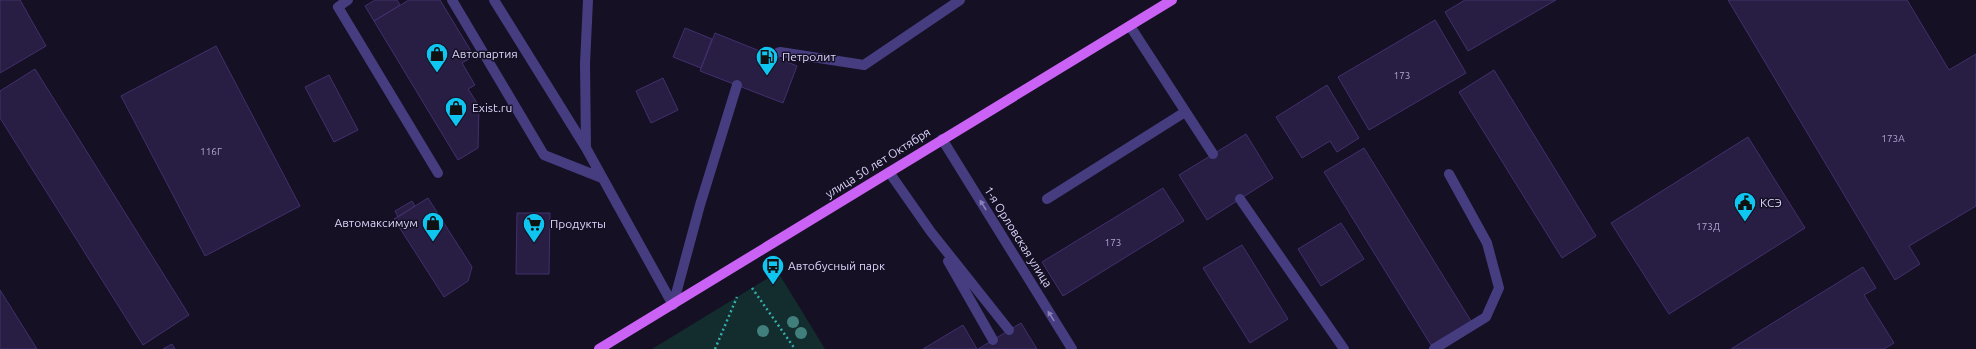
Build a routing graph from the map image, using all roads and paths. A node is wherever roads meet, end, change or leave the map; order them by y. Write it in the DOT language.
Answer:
graph roads {
  1 [pos="348,0"];
  2 [pos="452,0"];
  3 [pos="494,0"];
  4 [pos="588,0"];
  5 [pos="960,0"];
  6 [pos="1172,0"];
  7 [pos="1130,26"];
  8 [pos="772,56"];
  9 [pos="737,85"];
  10 [pos="1185,112"];
  11 [pos="942,140"];
  12 [pos="586,148"];
  13 [pos="1212,154"];
  14 [pos="890,172"];
  15 [pos="438,173"];
  16 [pos="1449,174"];
  17 [pos="602,178"];
  18 [pos="1047,199"];
  19 [pos="1240,199"];
  20 [pos="931,232"];
  21 [pos="752,288"];
  22 [pos="736,297"];
  23 [pos="673,305"];
  24 [pos="1009,330"];
  25 [pos="993,340"];
  26 [pos="599,349"];
  27 [pos="715,349"];
  28 [pos="795,349"];
  29 [pos="1072,349"];
  30 [pos="1344,349"];
  31 [pos="1434,349"];
  1 -- 15 [label="street"];
  2 -- 17 [label="street"];
  3 -- 12 [label="street"];
  4 -- 12 [label="street"];
  5 -- 8 [label="street"];
  6 -- 7 [label="main road, улица 50 лет Октября"];
  7 -- 10 [label="street"];
  7 -- 11 [label="main road, улица 50 лет Октября"];
  9 -- 23 [label="street"];
  10 -- 13 [label="street"];
  10 -- 18 [label="street"];
  11 -- 14 [label="main road, улица 50 лет Октября"];
  29 -- 11 [label="street, 1-я Орловская улица, one-way"];
  12 -- 17 [label="street"];
  14 -- 20 [label="street"];
  14 -- 23 [label="main road, улица 50 лет Октября"];
  16 -- 31 [label="street"];
  17 -- 23 [label="street"];
  19 -- 30 [label="street"];
  20 -- 24 [label="street"];
  20 -- 25 [label="street"];
  21 -- 28 [label="path"];
  22 -- 27 [label="path"];
  23 -- 26 [label="main road, улица 50 лет Октября"];
}
